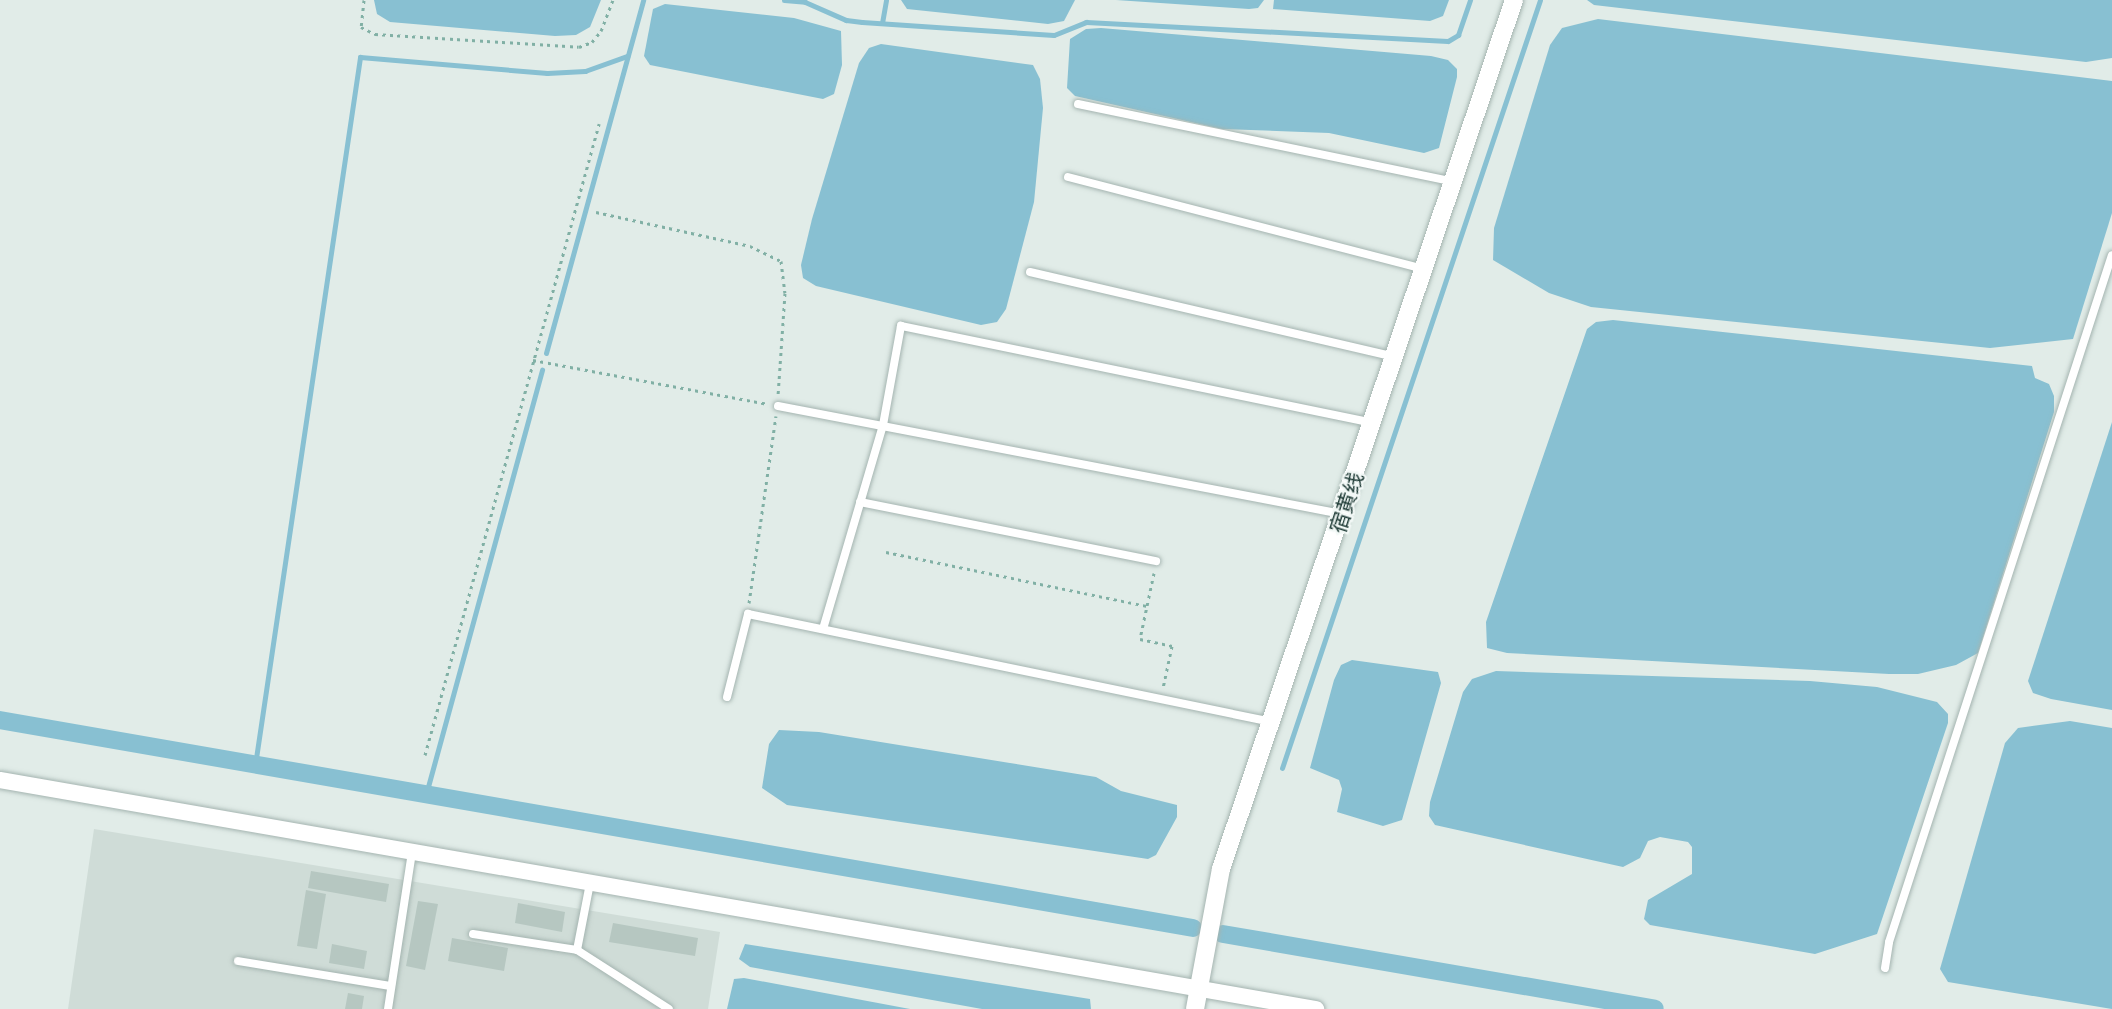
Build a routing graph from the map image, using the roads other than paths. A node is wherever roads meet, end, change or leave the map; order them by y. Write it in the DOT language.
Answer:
graph roads {
  1 [pos="1514,0"];
  2 [pos="1078,104"];
  3 [pos="1068,177"];
  4 [pos="1453,182"];
  5 [pos="2112,255"];
  6 [pos="1425,269"];
  7 [pos="1030,272"];
  8 [pos="1395,357"];
  9 [pos="778,406"];
  10 [pos="1373,423"];
  11 [pos="883,425"];
  12 [pos="861,502"];
  13 [pos="1343,514"];
  14 [pos="1156,561"];
  15 [pos="823,629"];
  16 [pos="727,697"];
  17 [pos="1272,722"];
  18 [pos="0,780"];
  19 [pos="412,852"];
  20 [pos="590,883"];
  21 [pos="473,934"];
  22 [pos="577,950"];
  23 [pos="238,961"];
  24 [pos="1885,968"];
  25 [pos="391,986"];
  26 [pos="1197,988"];
  27 [pos="388,1009"];
  28 [pos="669,1009"];
  29 [pos="1195,1009"];
  30 [pos="1316,1009"];
  1 -- 4 [label="main road, 宿黄线"];
  2 -- 4 [label="lane"];
  3 -- 6 [label="lane"];
  4 -- 6 [label="main road, 宿黄线"];
  5 -- 24 [label="lane"];
  6 -- 8 [label="main road, 宿黄线"];
  7 -- 8 [label="lane"];
  8 -- 10 [label="main road, 宿黄线"];
  9 -- 11 [label="lane"];
  10 -- 11 [label="lane"];
  10 -- 13 [label="main road, 宿黄线"];
  11 -- 12 [label="lane"];
  11 -- 13 [label="lane"];
  12 -- 14 [label="lane"];
  12 -- 15 [label="lane"];
  13 -- 17 [label="main road, 宿黄线"];
  15 -- 16 [label="lane"];
  15 -- 17 [label="lane"];
  17 -- 26 [label="main road, 宿黄线"];
  18 -- 19 [label="street"];
  19 -- 20 [label="street"];
  19 -- 25 [label="lane"];
  20 -- 22 [label="lane"];
  20 -- 26 [label="street"];
  21 -- 22 [label="lane"];
  22 -- 28 [label="lane"];
  23 -- 25 [label="lane"];
  25 -- 27 [label="lane"];
  26 -- 29 [label="main road, 宿黄线"];
  26 -- 30 [label="street"];
}
